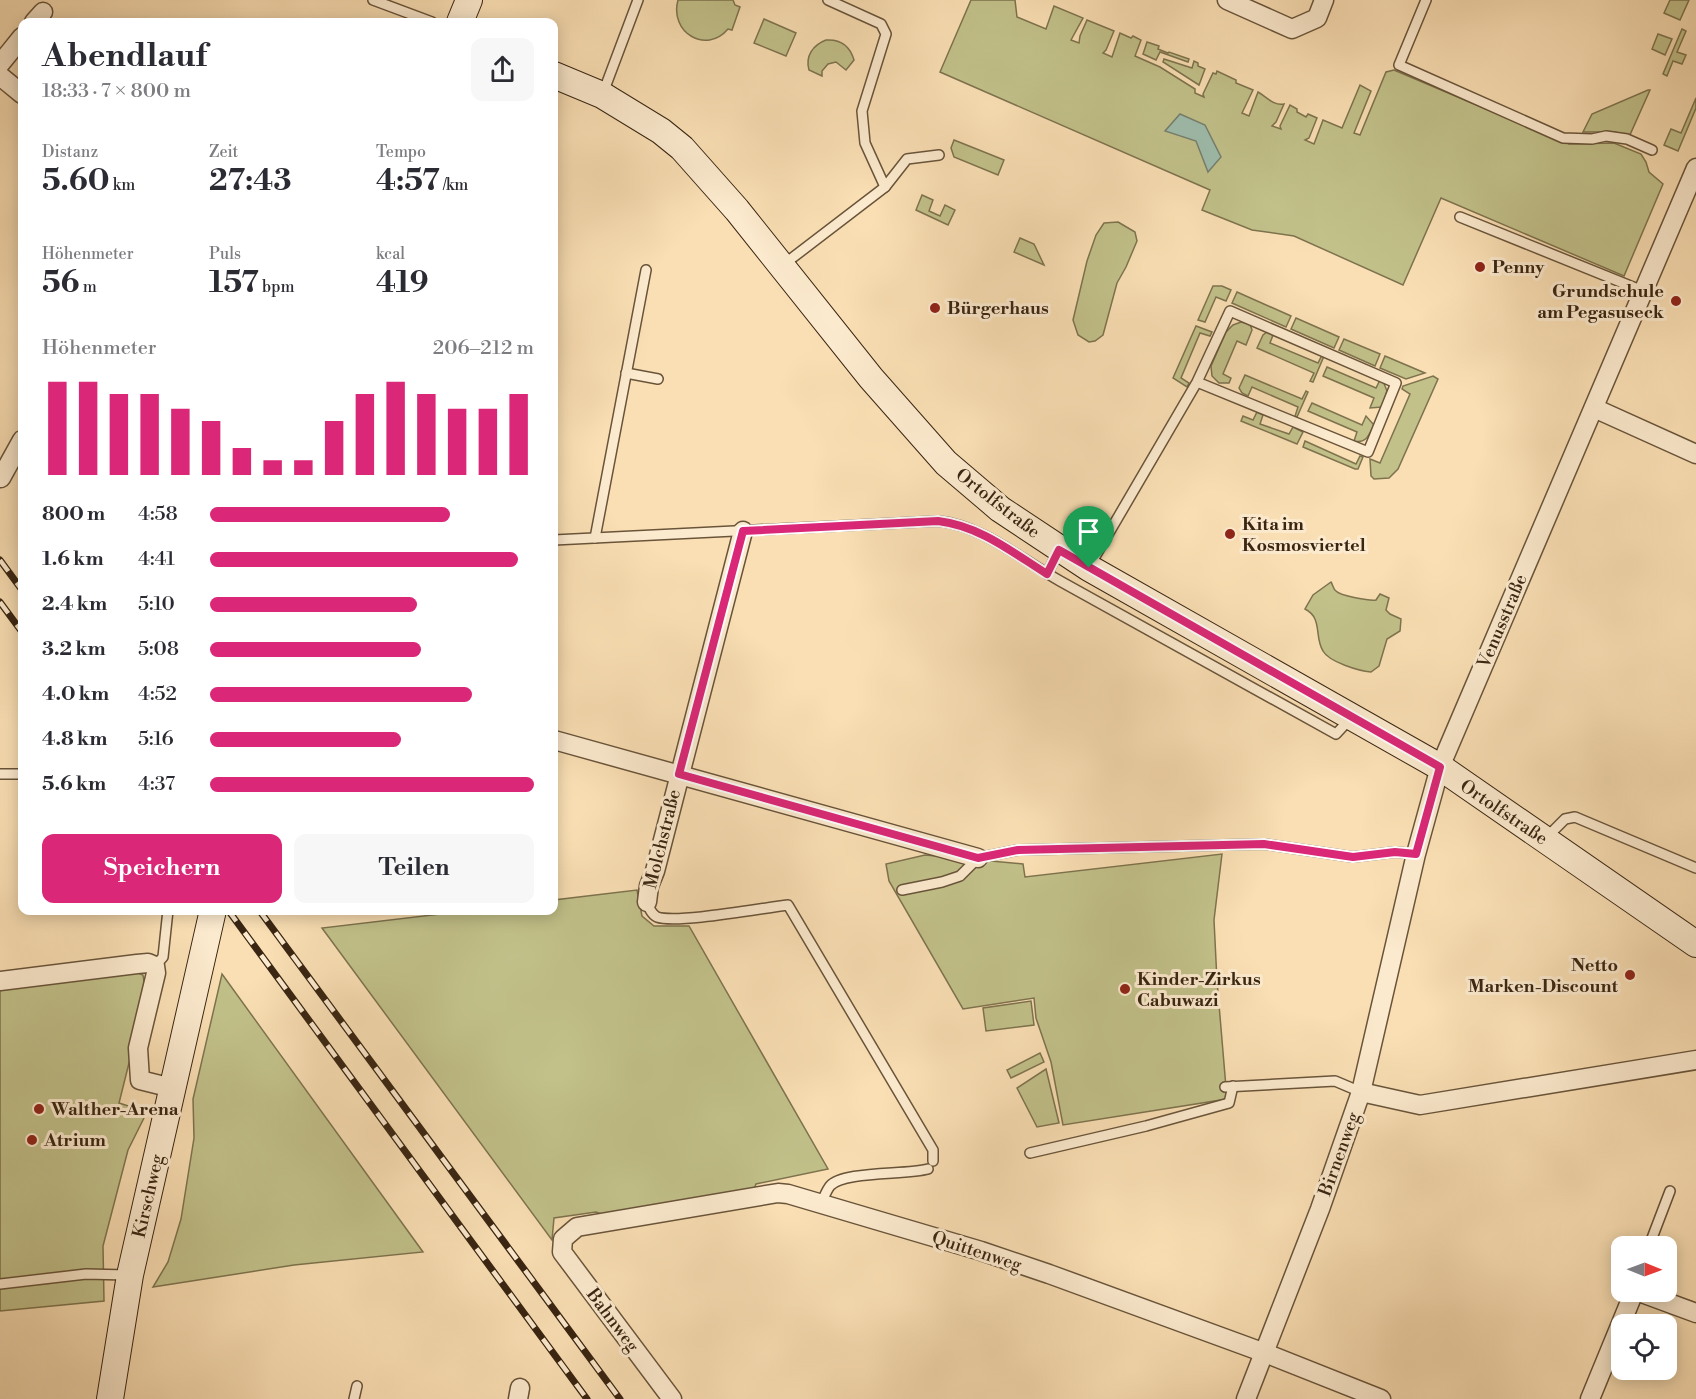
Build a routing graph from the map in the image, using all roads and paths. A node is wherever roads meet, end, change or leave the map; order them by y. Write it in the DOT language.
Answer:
graph roads {
  1 [pos="374,0"];
  2 [pos="469,0"];
  3 [pos="638,0"];
  4 [pos="828,0"];
  5 [pos="1227,0"];
  6 [pos="1324,0"];
  7 [pos="1426,0"];
  8 [pos="421,18"];
  9 [pos="462,18"];
  10 [pos="18,42"];
  11 [pos="0,64"];
  12 [pos="0,76"];
  13 [pos="558,77"];
  14 [pos="18,91"];
  15 [pos="602,95"];
  16 [pos="1652,150"];
  17 [pos="939,155"];
  18 [pos="1696,168"];
  19 [pos="885,187"];
  20 [pos="1692,188"];
  21 [pos="1460,217"];
  22 [pos="781,266"];
  23 [pos="646,270"];
  24 [pos="1643,291"];
  25 [pos="626,373"];
  26 [pos="658,379"];
  27 [pos="1197,382"];
  28 [pos="1594,408"];
  29 [pos="18,447"];
  30 [pos="1696,454"];
  31 [pos="1,478"];
  32 [pos="743,531"];
  33 [pos="595,538"];
  34 [pos="558,540"];
  35 [pos="1059,550"];
  36 [pos="1089,568"];
  37 [pos="1047,574"];
  38 [pos="1352,717"];
  39 [pos="558,742"];
  40 [pos="1440,767"];
  41 [pos="0,774"];
  42 [pos="18,774"];
  43 [pos="679,774"];
  44 [pos="1545,839"];
  45 [pos="1416,854"];
  46 [pos="978,858"];
  47 [pos="1696,868"];
  48 [pos="902,890"];
  49 [pos="647,902"];
  50 [pos="167,915"];
  51 [pos="212,915"];
  52 [pos="1696,944"];
  53 [pos="155,966"];
  54 [pos="0,981"];
  55 [pos="1696,1060"];
  56 [pos="172,1088"];
  57 [pos="1361,1092"];
  58 [pos="1030,1153"];
  59 [pos="1670,1191"];
  60 [pos="821,1203"];
  61 [pos="1653,1236"];
  62 [pos="563,1239"];
  63 [pos="130,1275"];
  64 [pos="0,1284"];
  65 [pos="1630,1302"];
  66 [pos="1666,1302"];
  67 [pos="1696,1313"];
  68 [pos="1265,1353"];
  69 [pos="357,1386"];
  70 [pos="110,1399"];
  71 [pos="354,1399"];
  72 [pos="672,1399"];
  73 [pos="1246,1399"];
  74 [pos="1381,1399"];
  75 [pos="1590,1399"];
  1 -- 8 [label="lane"];
  2 -- 9 [label="street"];
  3 -- 15 [label="lane"];
  4 -- 19 [label="lane"];
  5 -- 6 [label="street"];
  7 -- 16 [label="lane"];
  10 -- 11 [label="street"];
  12 -- 14 [label="street"];
  13 -- 15 [label="street, Ortolfstraße"];
  15 -- 22 [label="street, Ortolfstraße"];
  17 -- 19 [label="lane"];
  18 -- 20 [label="street, Venusstraße"];
  19 -- 22 [label="lane"];
  20 -- 24 [label="street, Venusstraße"];
  21 -- 24 [label="lane"];
  22 -- 35 [label="street, Ortolfstraße"];
  23 -- 25 [label="lane"];
  24 -- 28 [label="street, Venusstraße"];
  25 -- 26 [label="lane"];
  25 -- 33 [label="lane"];
  27 -- 27 [label="lane"];
  27 -- 36 [label="lane"];
  28 -- 30 [label="street"];
  28 -- 40 [label="street, Venusstraße"];
  29 -- 31 [label="street"];
  32 -- 33 [label="lane"];
  32 -- 37 [label="lane"];
  32 -- 43 [label="street, Molchstraße"];
  33 -- 34 [label="lane"];
  35 -- 36 [label="street, Ortolfstraße"];
  35 -- 37 [label="lane"];
  36 -- 38 [label="street, Ortolfstraße"];
  37 -- 38 [label="lane"];
  38 -- 40 [label="street, Ortolfstraße"];
  39 -- 43 [label="street"];
  40 -- 44 [label="street, Ortolfstraße"];
  40 -- 45 [label="street, Venusstraße"];
  41 -- 42 [label="lane"];
  43 -- 46 [label="street"];
  43 -- 49 [label="street, Molchstraße"];
  44 -- 47 [label="lane"];
  44 -- 52 [label="street, Ortolfstraße"];
  45 -- 46 [label="lane"];
  45 -- 57 [label="street, Venusstraße"];
  46 -- 48 [label="lane"];
  49 -- 60 [label="lane"];
  50 -- 53 [label="lane"];
  51 -- 56 [label="street, Kirschweg"];
  53 -- 54 [label="street"];
  53 -- 56 [label="street"];
  55 -- 57 [label="street, Birnenweg"];
  56 -- 63 [label="street, Kirschweg"];
  57 -- 58 [label="lane"];
  57 -- 68 [label="street, Birnenweg"];
  59 -- 61 [label="lane"];
  60 -- 62 [label="street, Quittenweg"];
  60 -- 68 [label="street, Quittenweg"];
  62 -- 72 [label="street, Bahnweg"];
  63 -- 64 [label="lane"];
  63 -- 70 [label="street, Kirschweg"];
  65 -- 75 [label="street"];
  66 -- 67 [label="street"];
  68 -- 73 [label="street, Birnenweg"];
  68 -- 74 [label="street, Quittenweg"];
  69 -- 71 [label="lane"];
}
